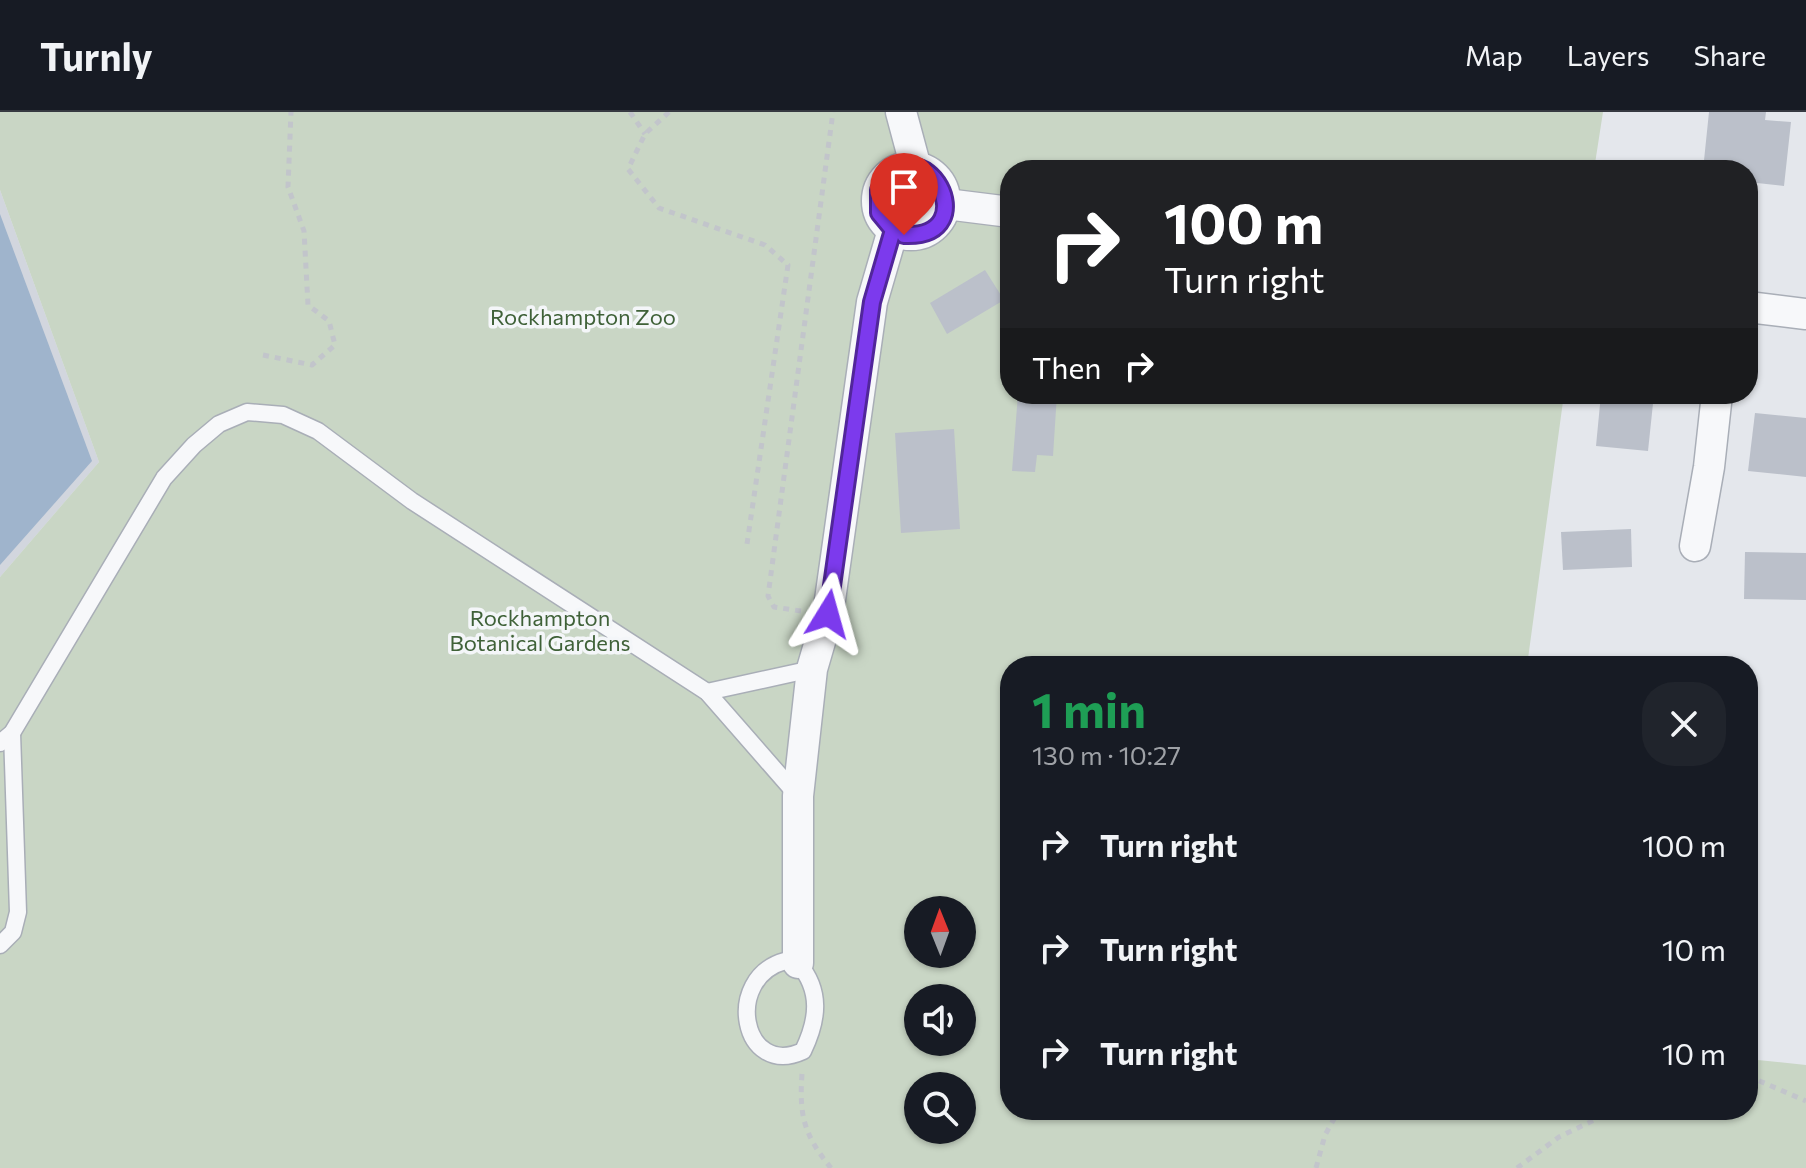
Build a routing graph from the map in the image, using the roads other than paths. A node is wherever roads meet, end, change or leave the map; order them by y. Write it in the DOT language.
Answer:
graph roads {
  1 [pos="901,112"];
  2 [pos="916,168"];
  3 [pos="946,204"];
  4 [pos="1000,211"];
  5 [pos="893,230"];
  6 [pos="1758,308"];
  7 [pos="1806,314"];
  8 [pos="1716,404"];
  9 [pos="1695,546"];
  10 [pos="812,669"];
  11 [pos="707,692"];
  12 [pos="6,738"];
  13 [pos="798,796"];
  14 [pos="0,945"];
  15 [pos="798,963"];
  1 -- 2 [label="street"];
  2 -- 3 [label="street"];
  2 -- 5 [label="street"];
  3 -- 4 [label="street"];
  3 -- 5 [label="street"];
  5 -- 10 [label="street"];
  6 -- 7 [label="street"];
  8 -- 9 [label="street"];
  10 -- 11 [label="lane"];
  10 -- 13 [label="street"];
  11 -- 12 [label="lane"];
  11 -- 13 [label="lane"];
  12 -- 14 [label="lane"];
  13 -- 15 [label="street"];
  15 -- 15 [label="lane"];
}
